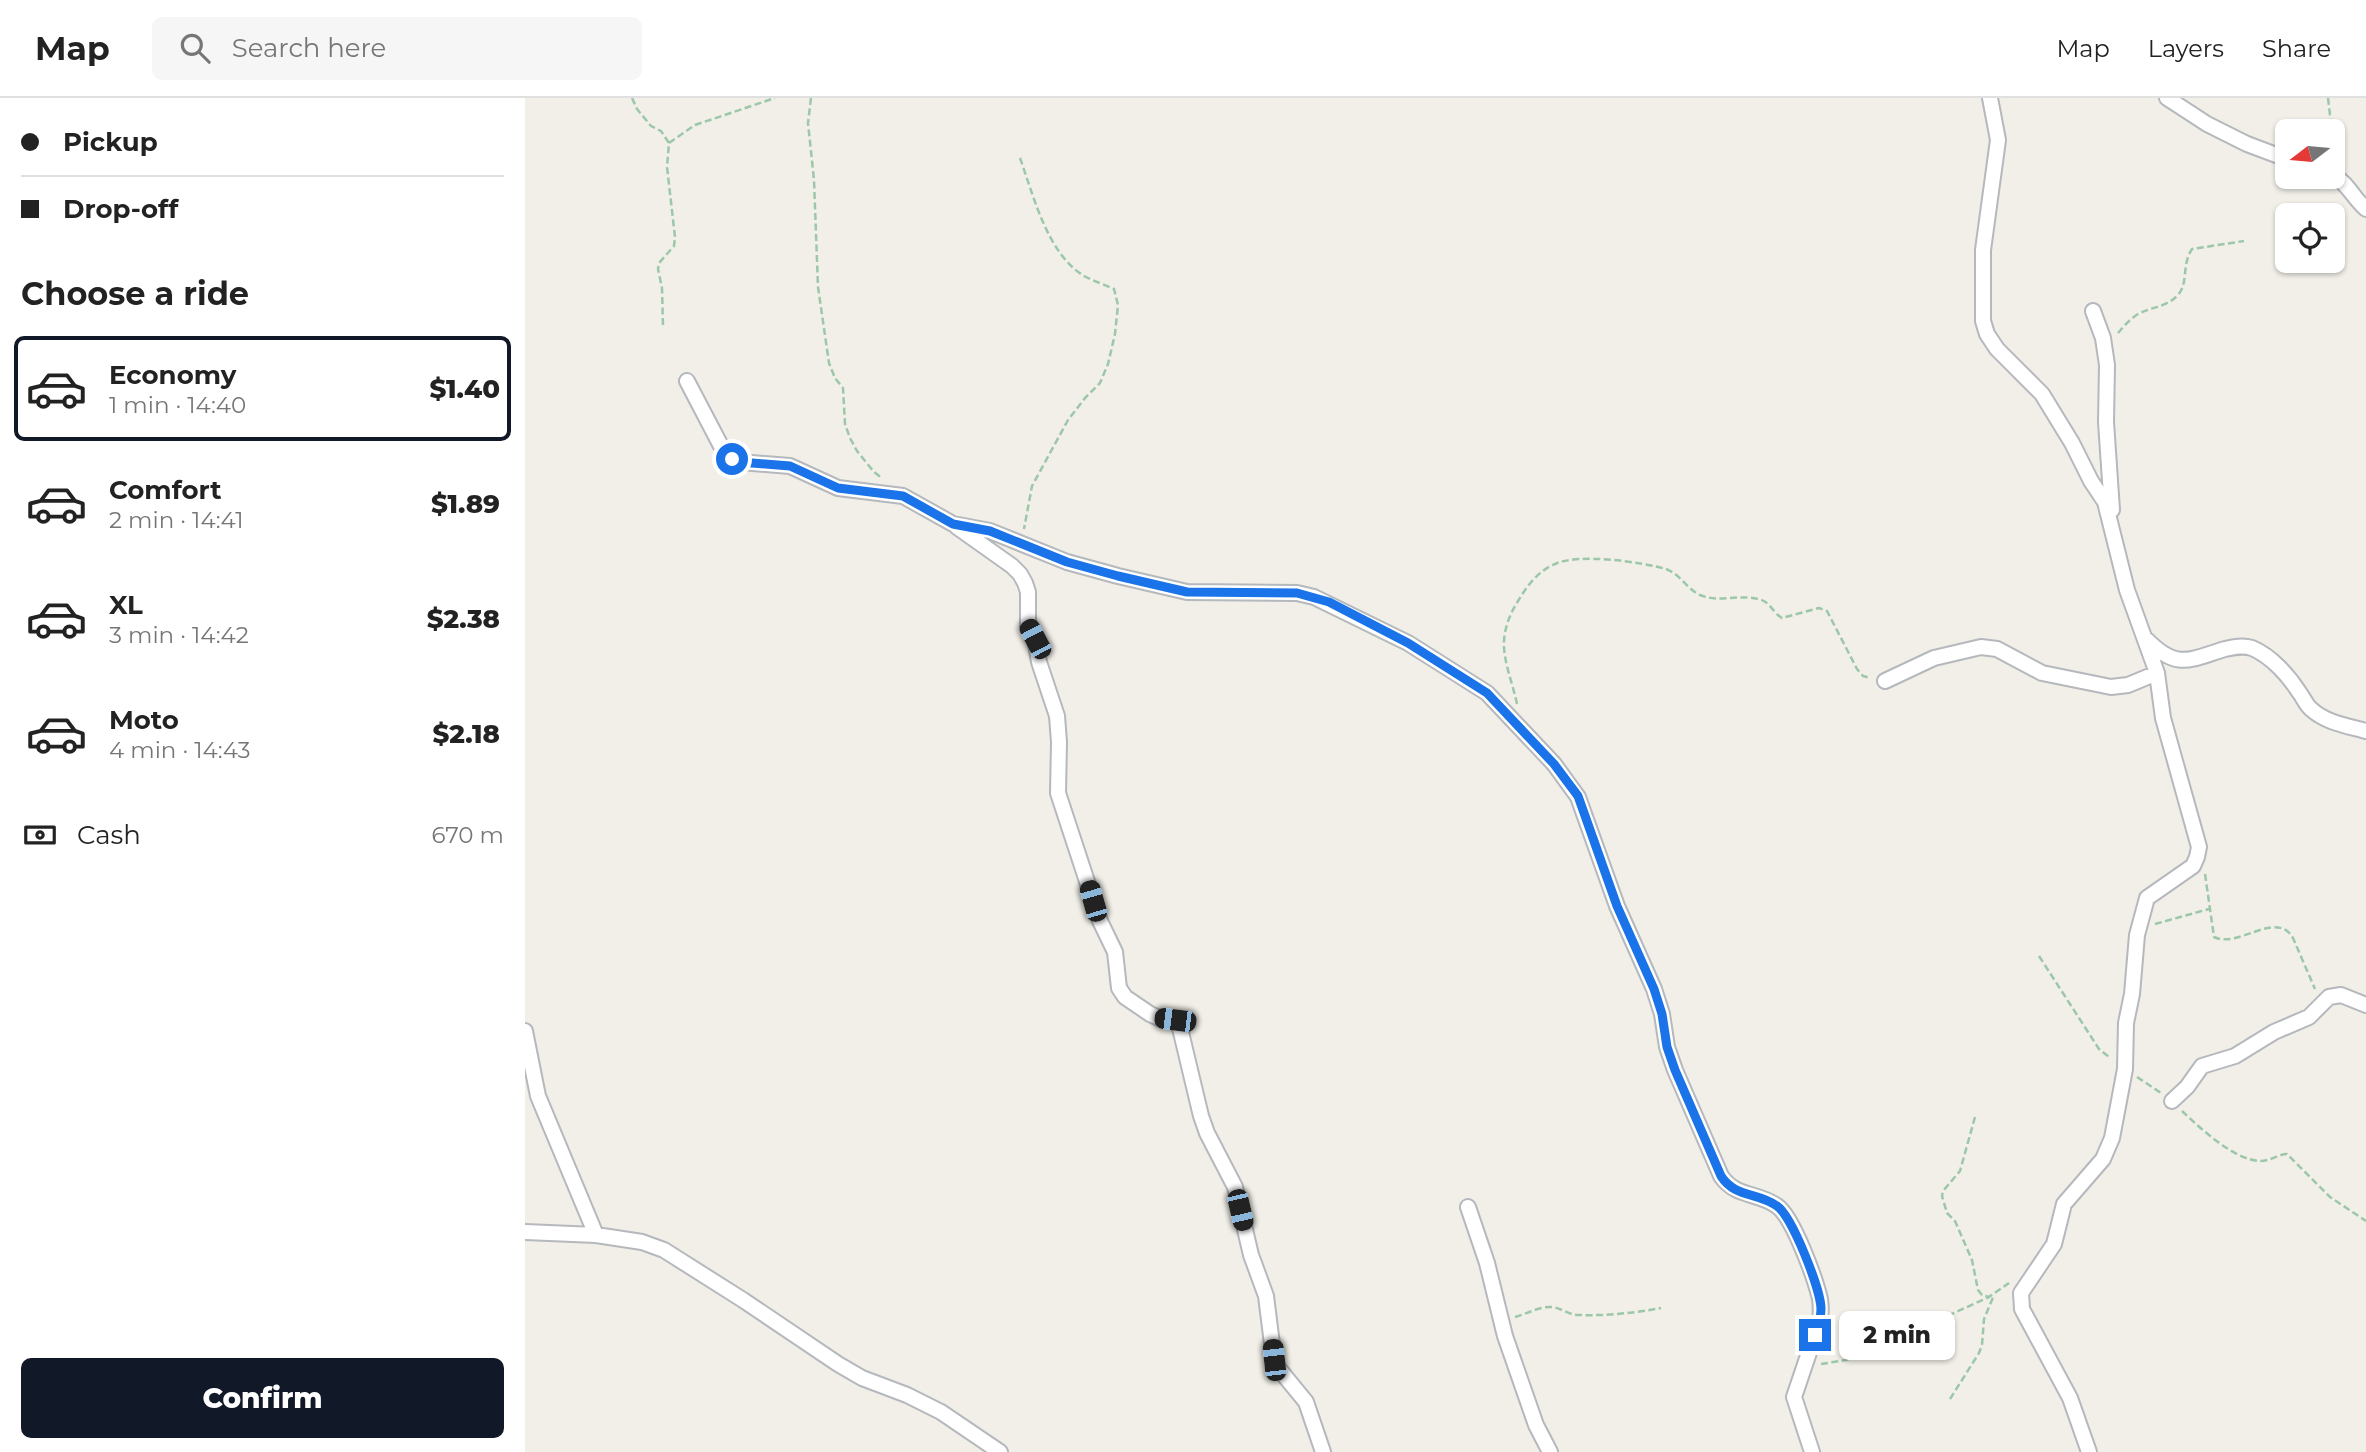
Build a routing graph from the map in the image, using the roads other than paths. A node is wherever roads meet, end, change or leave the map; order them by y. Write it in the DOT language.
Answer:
graph roads {
  1 [pos="1990,98"];
  2 [pos="2167,98"];
  3 [pos="2275,154"];
  4 [pos="2345,184"];
  5 [pos="2366,209"];
  6 [pos="2093,311"];
  7 [pos="687,381"];
  8 [pos="953,524"];
  9 [pos="2112,536"];
  10 [pos="2144,636"];
  11 [pos="2157,673"];
  12 [pos="1885,681"];
  13 [pos="2366,731"];
  14 [pos="2366,1005"];
  15 [pos="525,1031"];
  16 [pos="2172,1101"];
  17 [pos="1468,1206"];
  18 [pos="525,1232"];
  19 [pos="596,1234"];
  20 [pos="1000,1452"];
  21 [pos="1323,1452"];
  22 [pos="1550,1452"];
  23 [pos="1812,1452"];
  24 [pos="2088,1452"];
  1 -- 9 [label="street"];
  2 -- 3 [label="street"];
  4 -- 5 [label="street"];
  6 -- 9 [label="street"];
  7 -- 8 [label="street"];
  8 -- 21 [label="street"];
  8 -- 23 [label="street"];
  9 -- 10 [label="street"];
  10 -- 11 [label="street"];
  10 -- 13 [label="street"];
  11 -- 12 [label="street"];
  11 -- 24 [label="street"];
  14 -- 16 [label="street"];
  15 -- 19 [label="street"];
  17 -- 22 [label="street"];
  18 -- 19 [label="street"];
  19 -- 20 [label="street"];
}
